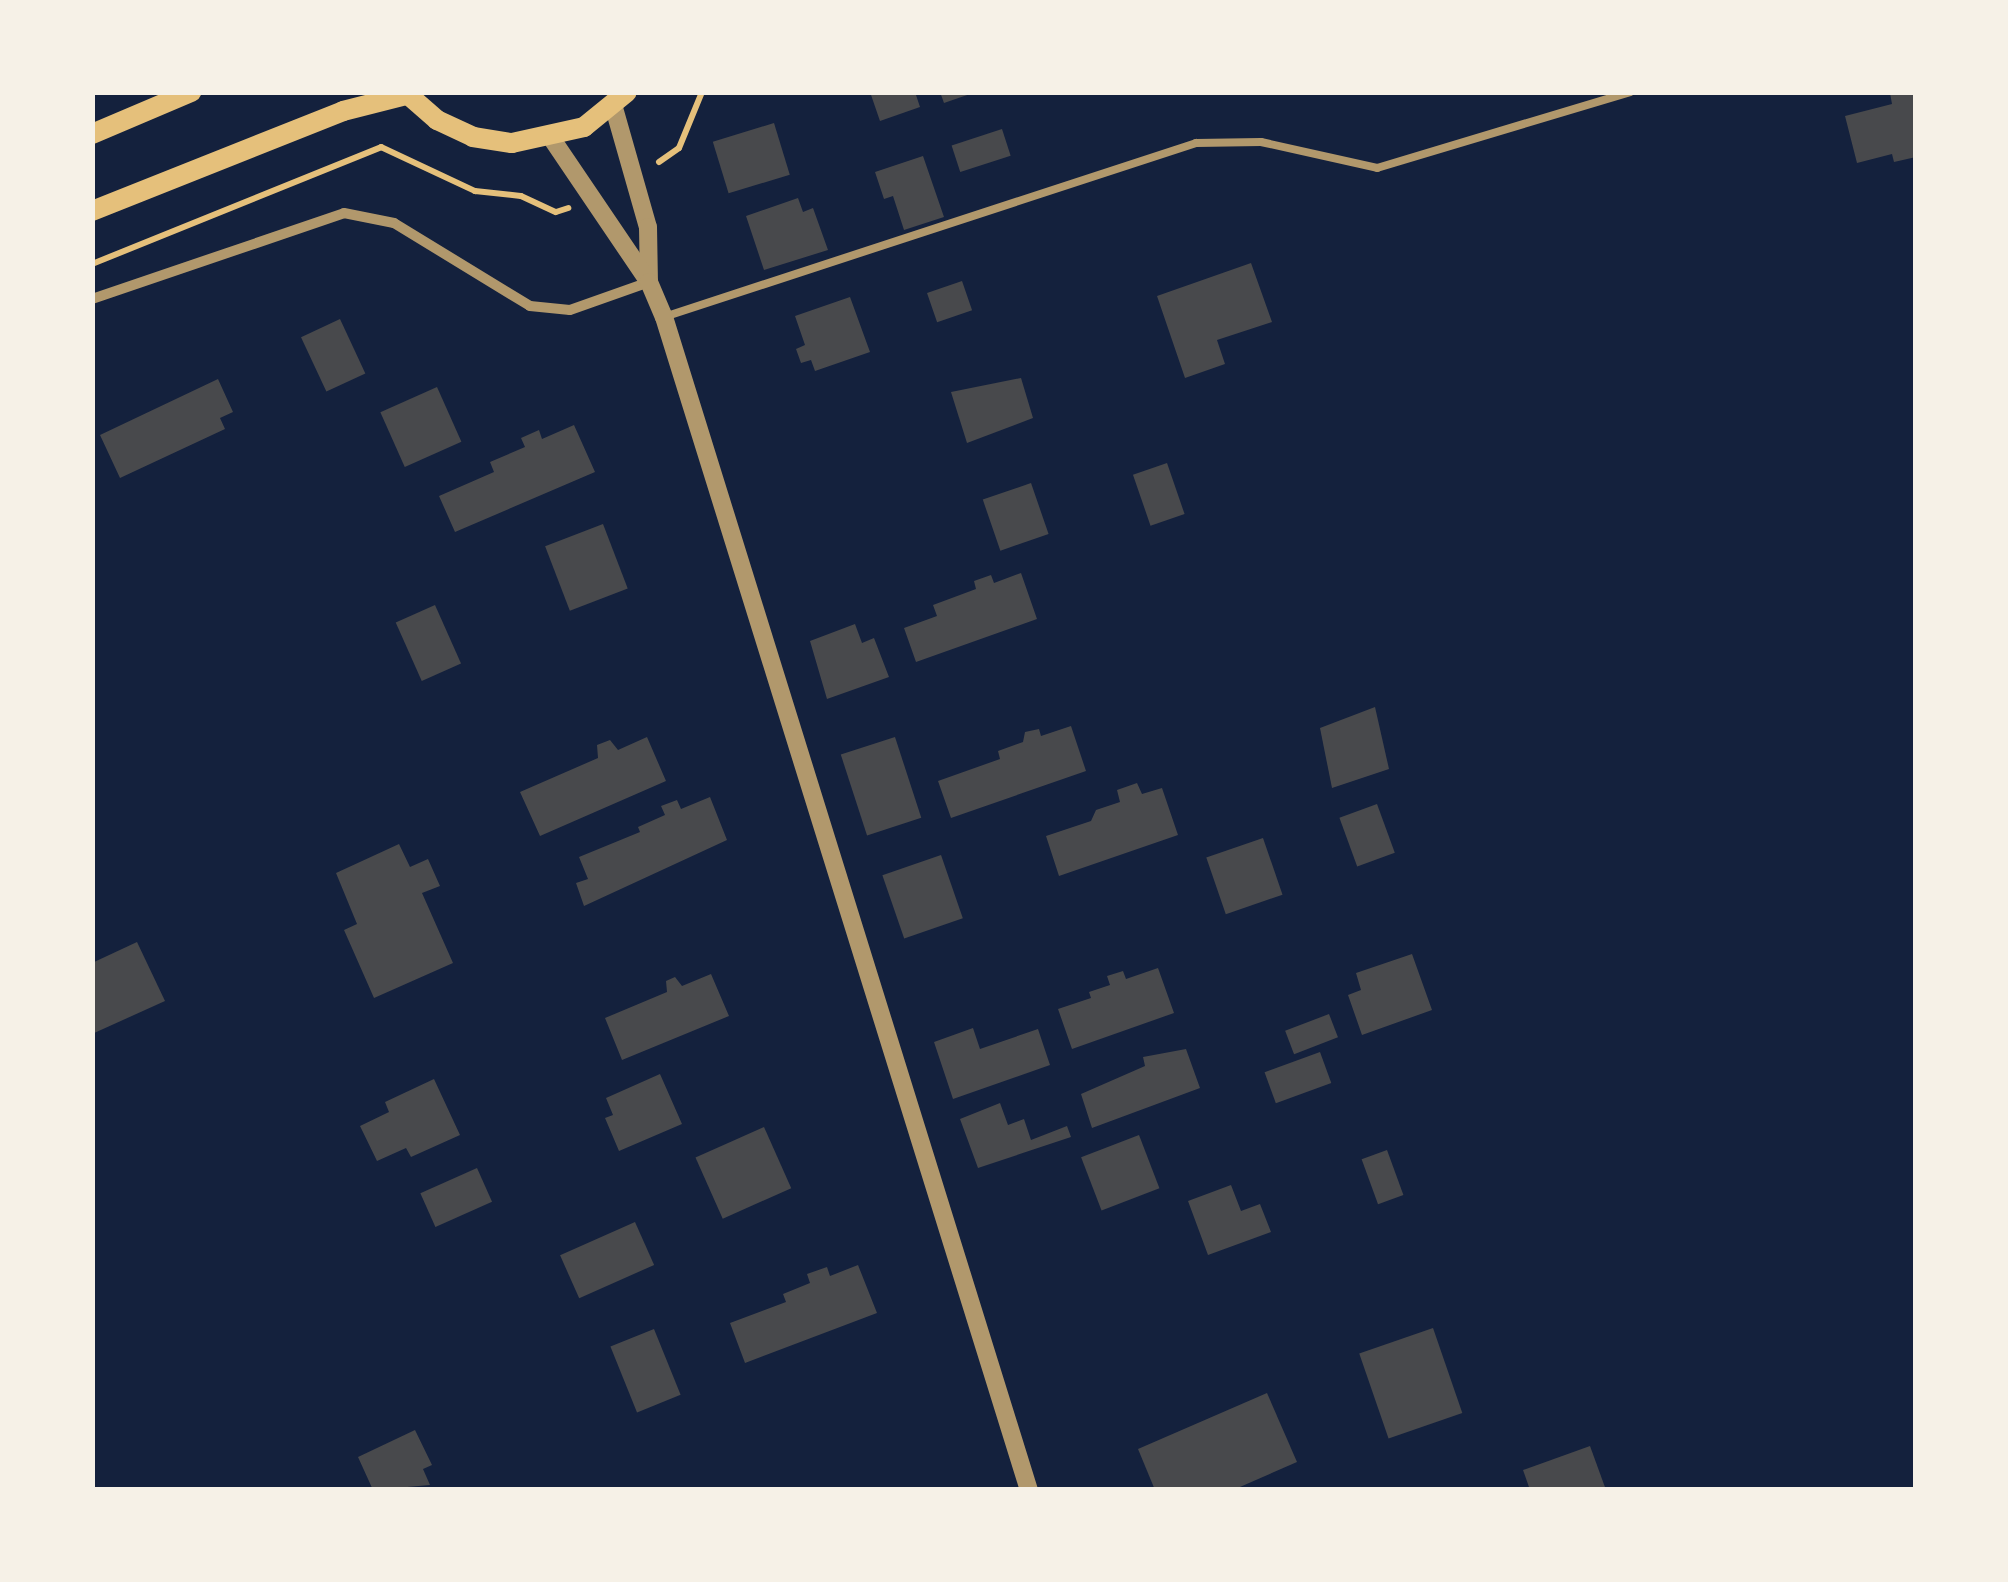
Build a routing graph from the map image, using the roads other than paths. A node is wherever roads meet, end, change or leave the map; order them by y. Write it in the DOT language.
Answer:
graph roads {
  1 [pos="191,92"];
  2 [pos="1631,92"];
  3 [pos="406,94"];
  4 [pos="620,100"];
  5 [pos="92,134"];
  6 [pos="552,139"];
  7 [pos="92,211"];
  8 [pos="649,282"];
  9 [pos="92,298"];
  10 [pos="664,317"];
  11 [pos="1029,1490"];
  1 -- 5 [label="main road"];
  2 -- 10 [label="lane"];
  3 -- 6 [label="main road"];
  3 -- 7 [label="main road"];
  4 -- 6 [label="main road"];
  4 -- 8 [label="street"];
  6 -- 8 [label="street"];
  8 -- 9 [label="street"];
  8 -- 10 [label="street"];
  10 -- 11 [label="street"];
}
